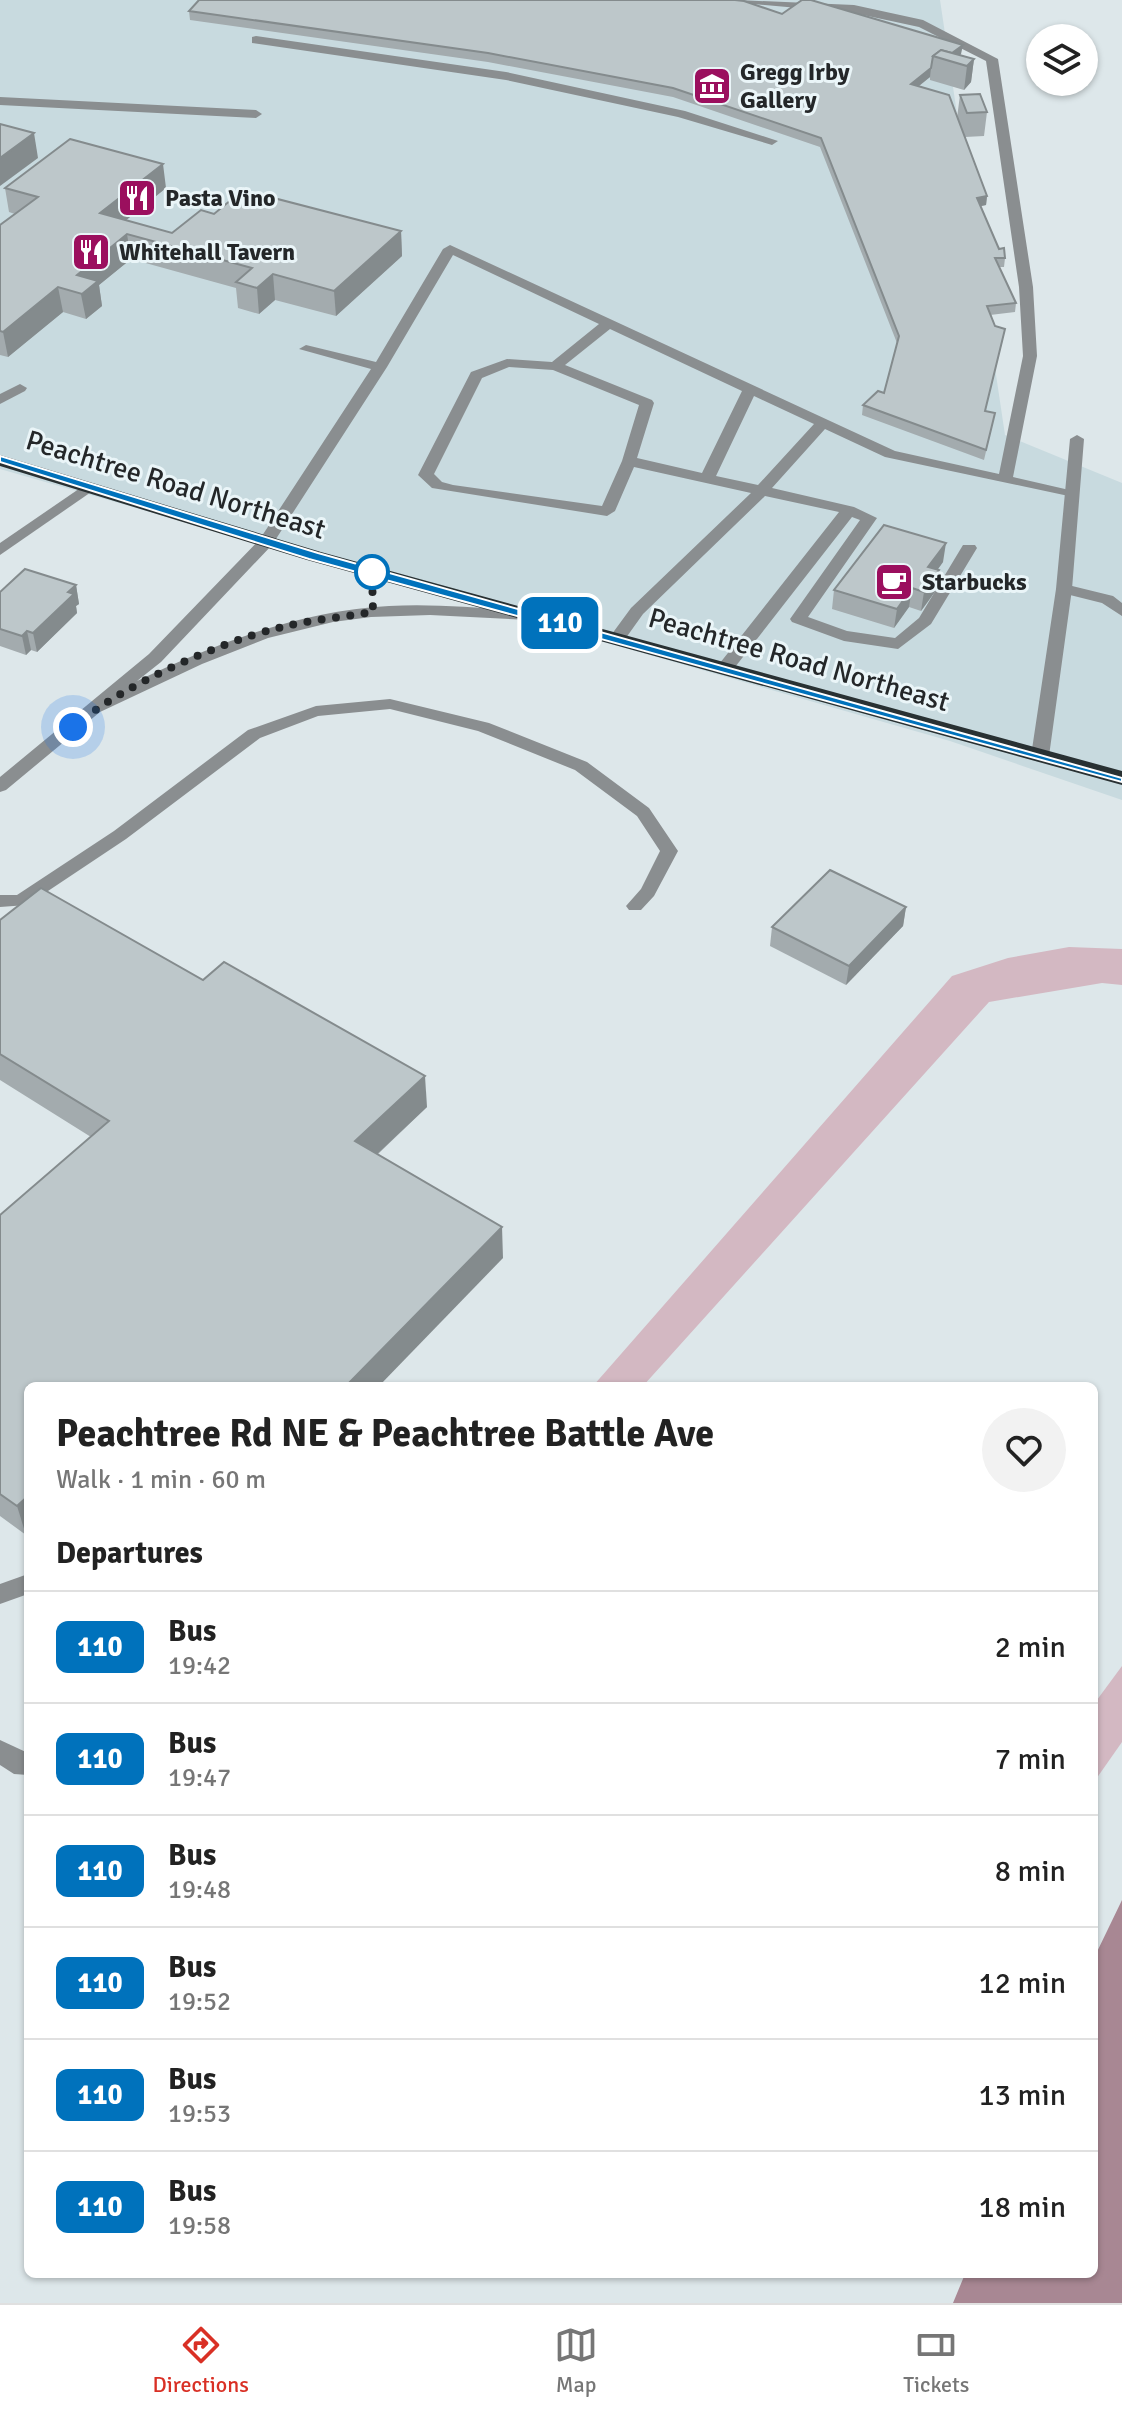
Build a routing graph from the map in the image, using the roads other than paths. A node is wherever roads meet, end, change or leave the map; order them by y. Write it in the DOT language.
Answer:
graph roads {
  1 [pos="743,0"];
  2 [pos="256,40"];
  3 [pos="0,101"];
  4 [pos="256,114"];
  5 [pos="772,141"];
  6 [pos="609,323"];
  7 [pos="306,349"];
  8 [pos="555,366"];
  9 [pos="380,367"];
  10 [pos="20,388"];
  11 [pos="750,389"];
  12 [pos="0,400"];
  13 [pos="823,423"];
  14 [pos="1077,439"];
  15 [pos="0,460"];
  16 [pos="629,461"];
  17 [pos="707,478"];
  18 [pos="1005,480"];
  19 [pos="89,487"];
  20 [pos="761,491"];
  21 [pos="1073,495"];
  22 [pos="849,510"];
  23 [pos="266,542"];
  24 [pos="969,548"];
  25 [pos="0,550"];
  26 [pos="1064,589"];
  27 [pos="1115,600"];
  28 [pos="1122,611"];
  29 [pos="531,615"];
  30 [pos="617,638"];
  31 [pos="726,667"];
  32 [pos="96,708"];
  33 [pos="49,747"];
  34 [pos="1040,756"];
  35 [pos="0,767"];
  36 [pos="1122,778"];
  37 [pos="0,786"];
  38 [pos="0,901"];
  39 [pos="635,906"];
  40 [pos="24,1585"];
  41 [pos="0,1594"];
  42 [pos="0,1751"];
  43 [pos="24,1766"];
  1 -- 18 [label="street"];
  2 -- 5 [label="street"];
  3 -- 4 [label="street"];
  6 -- 8 [label="street"];
  6 -- 9 [label="street"];
  6 -- 11 [label="street"];
  7 -- 9 [label="street"];
  8 -- 16 [label="street"];
  8 -- 16 [label="street"];
  9 -- 23 [label="street"];
  10 -- 12 [label="street"];
  11 -- 13 [label="street"];
  11 -- 17 [label="street"];
  13 -- 18 [label="street"];
  13 -- 20 [label="street"];
  14 -- 21 [label="street"];
  15 -- 19 [label="highway, Peachtree Road Northeast"];
  16 -- 17 [label="street"];
  17 -- 20 [label="street"];
  18 -- 21 [label="street"];
  19 -- 23 [label="highway, Peachtree Road Northeast"];
  19 -- 25 [label="street"];
  20 -- 22 [label="street"];
  20 -- 30 [label="street"];
  21 -- 26 [label="street"];
  22 -- 24 [label="street"];
  22 -- 31 [label="street"];
  23 -- 29 [label="highway, Peachtree Road Northeast"];
  23 -- 32 [label="street"];
  26 -- 27 [label="street"];
  26 -- 34 [label="street"];
  27 -- 28 [label="street"];
  29 -- 30 [label="highway, Peachtree Road Northeast"];
  29 -- 32 [label="street"];
  30 -- 31 [label="highway, Peachtree Road Northeast"];
  31 -- 34 [label="highway, Peachtree Road Northeast"];
  32 -- 33 [label="street"];
  33 -- 35 [label="street"];
  33 -- 37 [label="street"];
  34 -- 36 [label="highway, Peachtree Road Northeast"];
  38 -- 39 [label="street"];
  40 -- 41 [label="street"];
  42 -- 43 [label="street"];
}
